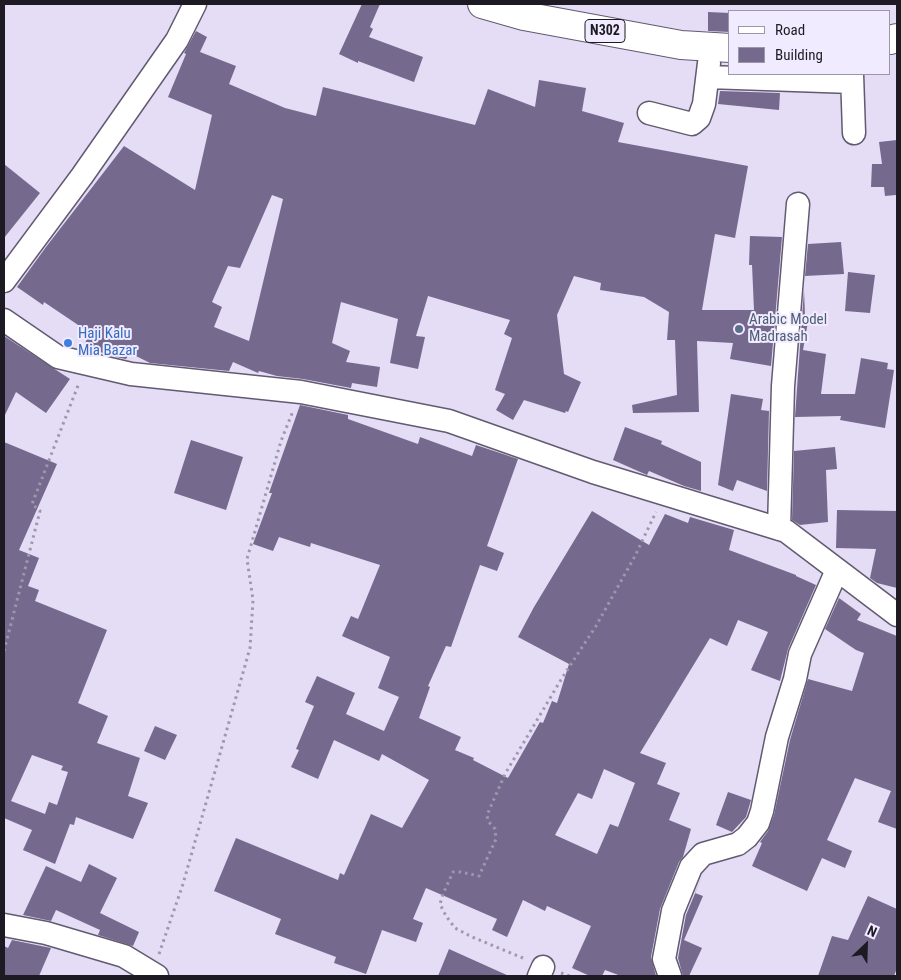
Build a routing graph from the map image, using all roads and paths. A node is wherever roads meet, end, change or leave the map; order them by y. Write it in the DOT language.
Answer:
graph roads {
  1 [pos="196,4"];
  2 [pos="482,4"];
  3 [pos="720,48"];
  4 [pos="708,77"];
  5 [pos="852,78"];
  6 [pos="649,113"];
  7 [pos="854,133"];
  8 [pos="798,204"];
  9 [pos="4,281"];
  10 [pos="4,320"];
  11 [pos="86,364"];
  12 [pos="300,392"];
  13 [pos="664,494"];
  14 [pos="779,529"];
  15 [pos="837,570"];
  16 [pos="897,615"];
  17 [pos="4,651"];
  18 [pos="4,925"];
  19 [pos="541,971"];
  20 [pos="155,974"];
  21 [pos="570,976"];
  22 [pos="670,976"];
  1 -- 9 [label="street"];
  2 -- 3 [label="highway, N302"];
  3 -- 4 [label="street"];
  4 -- 5 [label="street"];
  4 -- 6 [label="street"];
  5 -- 7 [label="street"];
  8 -- 14 [label="street"];
  10 -- 11 [label="street"];
  11 -- 12 [label="street"];
  11 -- 17 [label="path"];
  12 -- 13 [label="street"];
  12 -- 20 [label="path"];
  13 -- 14 [label="street"];
  13 -- 19 [label="path"];
  14 -- 15 [label="street"];
  15 -- 16 [label="street"];
  15 -- 22 [label="street"];
  18 -- 20 [label="street"];
  19 -- 21 [label="path"];
}
